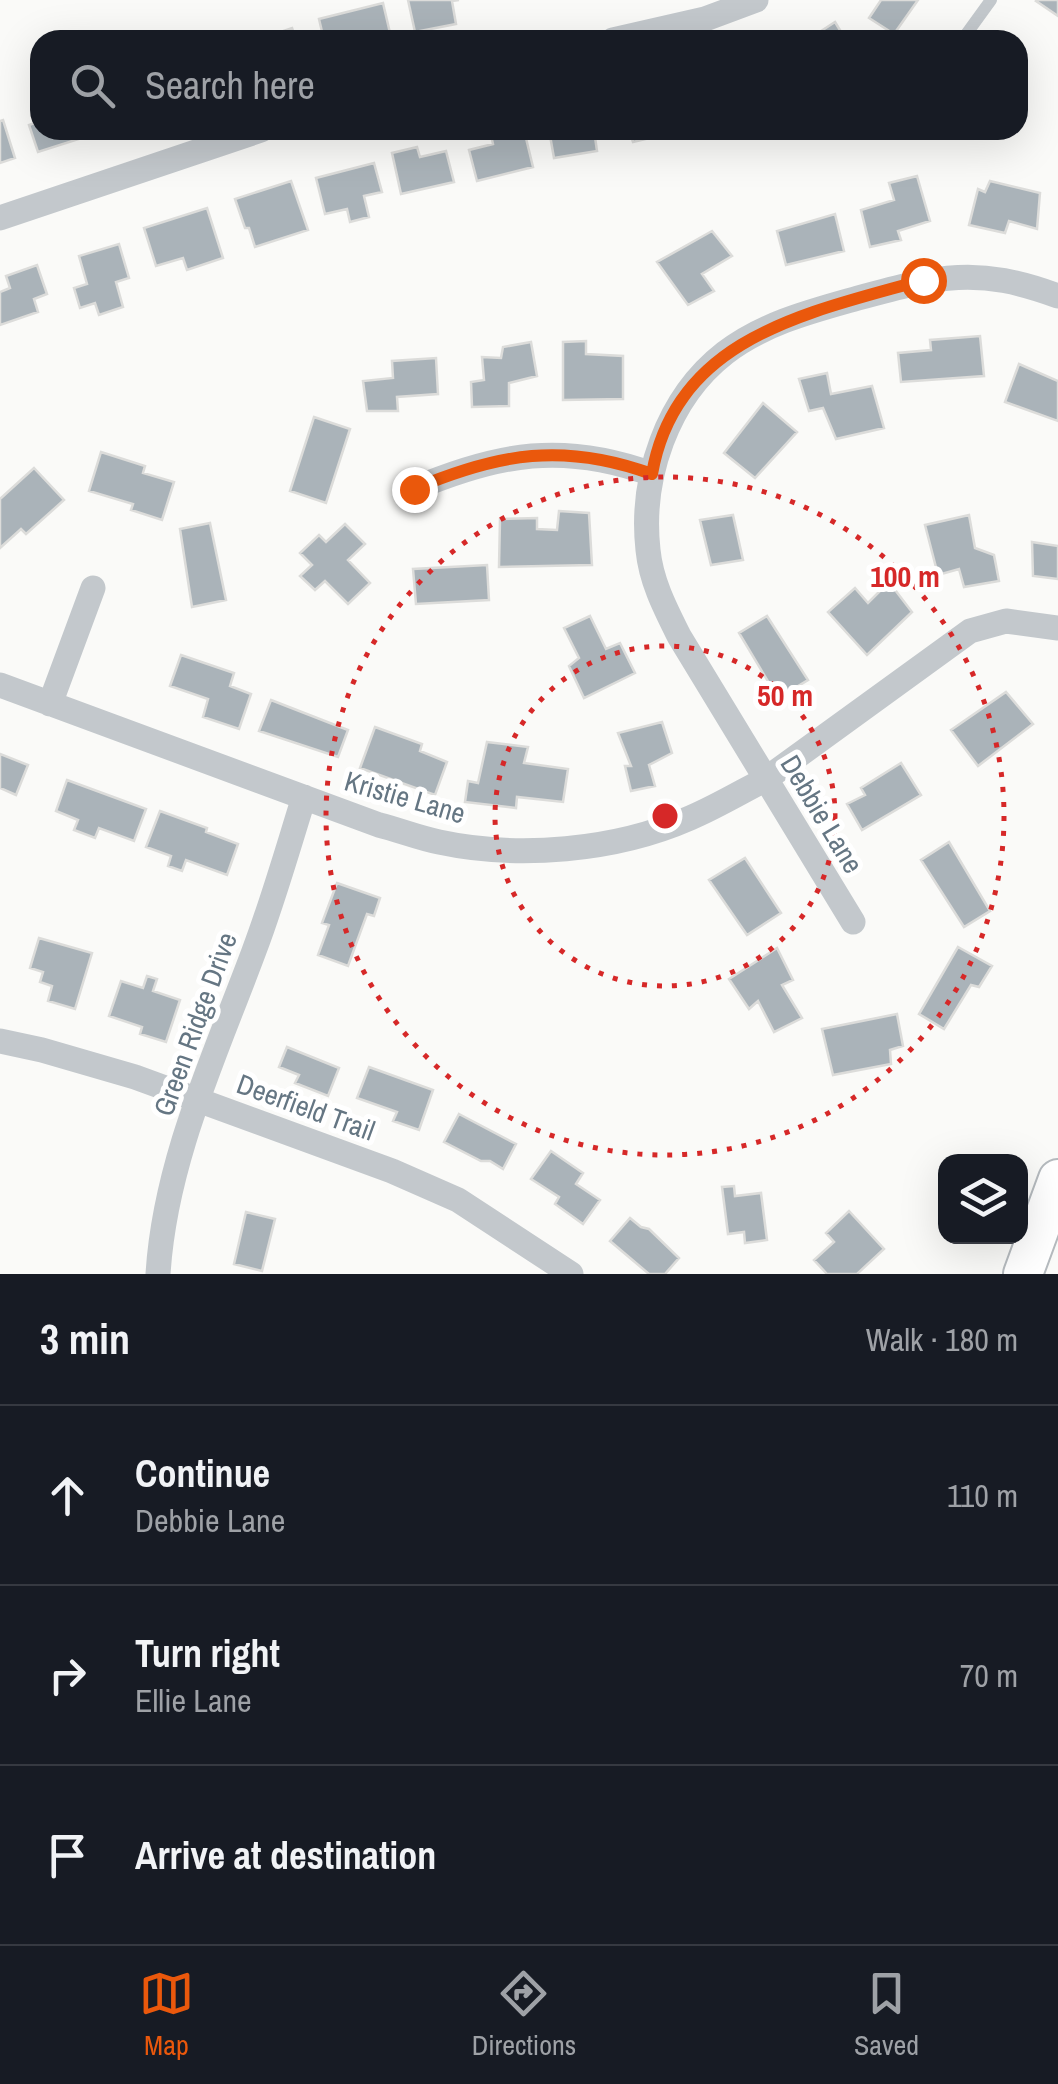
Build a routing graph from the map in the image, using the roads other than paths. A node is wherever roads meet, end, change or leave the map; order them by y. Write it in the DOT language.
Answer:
graph roads {
  1 [pos="756,0"];
  2 [pos="991,0"];
  3 [pos="655,30"];
  4 [pos="969,30"];
  5 [pos="231,140"];
  6 [pos="0,218"];
  7 [pos="1058,296"];
  8 [pos="652,474"];
  9 [pos="414,489"];
  10 [pos="93,588"];
  11 [pos="1058,628"];
  12 [pos="0,686"];
  13 [pos="50,704"];
  14 [pos="766,779"];
  15 [pos="304,797"];
  16 [pos="853,922"];
  17 [pos="0,1041"];
  18 [pos="199,1099"];
  19 [pos="1058,1180"];
  20 [pos="158,1274"];
  21 [pos="571,1274"];
  22 [pos="1023,1274"];
  1 -- 3 [label="street"];
  2 -- 4 [label="lane"];
  5 -- 6 [label="street"];
  7 -- 8 [label="street, Debbie Lane"];
  8 -- 9 [label="street"];
  8 -- 14 [label="street, Debbie Lane"];
  10 -- 13 [label="street"];
  11 -- 14 [label="street, Kristie Lane"];
  12 -- 13 [label="street, Kristie Lane"];
  13 -- 15 [label="street, Kristie Lane"];
  14 -- 15 [label="street, Kristie Lane"];
  14 -- 16 [label="street, Debbie Lane"];
  15 -- 18 [label="street, Green Ridge Drive"];
  17 -- 18 [label="street, Deerfield Trail"];
  18 -- 20 [label="street, Green Ridge Drive"];
  18 -- 21 [label="street, Deerfield Trail"];
  19 -- 22 [label="main road"];
}
